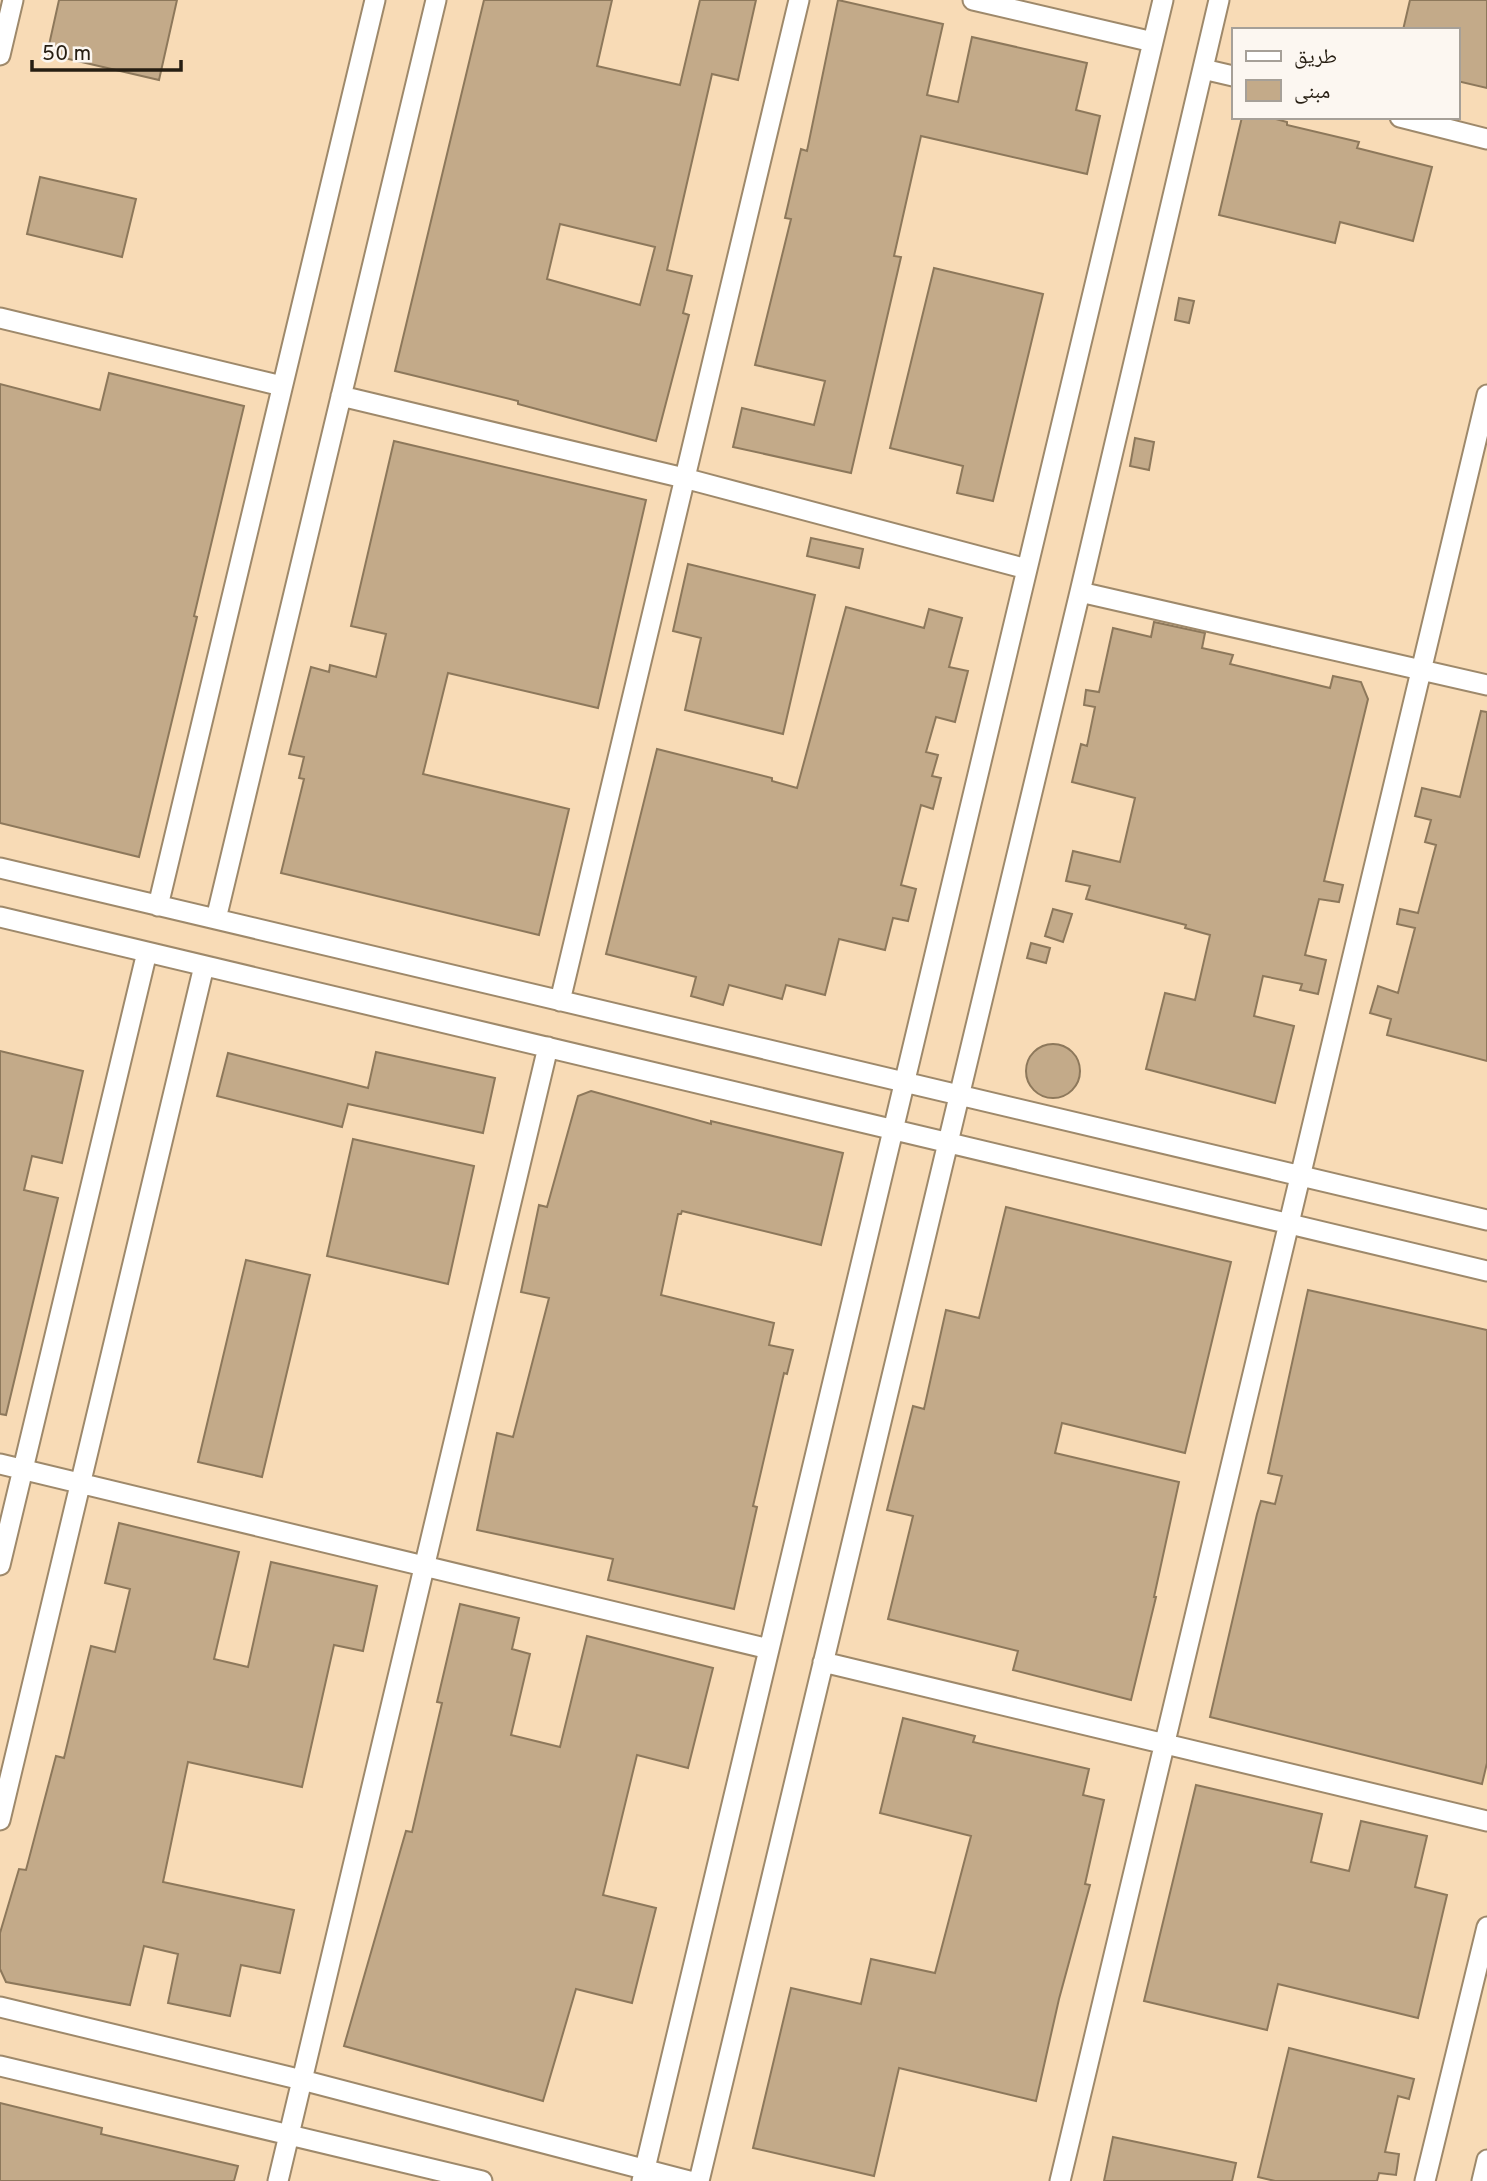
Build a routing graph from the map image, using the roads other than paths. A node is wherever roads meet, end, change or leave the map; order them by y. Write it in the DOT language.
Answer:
graph roads {
  1 [pos="13,0"];
  2 [pos="375,0"];
  3 [pos="436,0"];
  4 [pos="799,0"];
  5 [pos="974,0"];
  6 [pos="1163,0"];
  7 [pos="1219,0"];
  8 [pos="1153,42"];
  9 [pos="0,55"];
  10 [pos="1203,69"];
  11 [pos="1232,76"];
  12 [pos="1408,119"];
  13 [pos="1487,139"];
  14 [pos="0,318"];
  15 [pos="282,386"];
  16 [pos="1487,395"];
  17 [pos="341,396"];
  18 [pos="684,478"];
  19 [pos="1027,569"];
  20 [pos="1080,592"];
  21 [pos="1422,670"];
  22 [pos="1487,685"];
  23 [pos="0,868"];
  24 [pos="158,906"];
  25 [pos="0,917"];
  26 [pos="216,919"];
  27 [pos="147,952"];
  28 [pos="204,965"];
  29 [pos="560,1001"];
  30 [pos="548,1048"];
  31 [pos="905,1082"];
  32 [pos="959,1095"];
  33 [pos="893,1130"];
  34 [pos="947,1142"];
  35 [pos="1301,1176"];
  36 [pos="1487,1220"];
  37 [pos="1289,1224"];
  38 [pos="1487,1271"];
  39 [pos="0,1464"];
  40 [pos="23,1470"];
  41 [pos="81,1484"];
  42 [pos="0,1565"];
  43 [pos="425,1566"];
  44 [pos="769,1649"];
  45 [pos="823,1662"];
  46 [pos="1165,1744"];
  47 [pos="0,1820"];
  48 [pos="1487,1821"];
  49 [pos="1487,1927"];
  50 [pos="0,2007"];
  51 [pos="0,2066"];
  52 [pos="302,2080"];
  53 [pos="289,2135"];
  54 [pos="1487,2160"];
  55 [pos="643,2176"];
  56 [pos="278,2181"];
  57 [pos="482,2181"];
  58 [pos="689,2181"];
  59 [pos="699,2181"];
  60 [pos="1060,2181"];
  61 [pos="1425,2181"];
  62 [pos="1482,2181"];
  1 -- 9 [label="street"];
  2 -- 15 [label="street"];
  3 -- 17 [label="street"];
  4 -- 18 [label="street"];
  5 -- 8 [label="street"];
  6 -- 8 [label="street"];
  7 -- 10 [label="street"];
  8 -- 19 [label="street"];
  10 -- 11 [label="street"];
  10 -- 20 [label="street"];
  12 -- 13 [label="street"];
  14 -- 15 [label="street"];
  15 -- 24 [label="street"];
  16 -- 21 [label="street"];
  17 -- 18 [label="street"];
  17 -- 26 [label="street"];
  18 -- 19 [label="street"];
  18 -- 29 [label="street"];
  19 -- 31 [label="street"];
  20 -- 21 [label="street"];
  20 -- 32 [label="street"];
  21 -- 22 [label="street"];
  21 -- 35 [label="street"];
  23 -- 24 [label="street"];
  24 -- 26 [label="street"];
  25 -- 27 [label="street"];
  26 -- 29 [label="street"];
  27 -- 28 [label="street"];
  27 -- 40 [label="street"];
  28 -- 30 [label="street"];
  28 -- 41 [label="street"];
  29 -- 31 [label="street"];
  30 -- 33 [label="street"];
  30 -- 43 [label="street"];
  31 -- 32 [label="street"];
  31 -- 33 [label="street"];
  32 -- 34 [label="street"];
  32 -- 35 [label="street"];
  33 -- 34 [label="street"];
  33 -- 44 [label="street"];
  34 -- 37 [label="street"];
  34 -- 45 [label="street"];
  35 -- 36 [label="street"];
  35 -- 37 [label="street"];
  37 -- 38 [label="street"];
  37 -- 46 [label="street"];
  39 -- 40 [label="street"];
  40 -- 41 [label="street"];
  40 -- 42 [label="street"];
  41 -- 43 [label="street"];
  41 -- 47 [label="street"];
  43 -- 44 [label="street"];
  43 -- 52 [label="street"];
  44 -- 55 [label="street"];
  45 -- 46 [label="street"];
  45 -- 59 [label="street"];
  46 -- 48 [label="street"];
  46 -- 60 [label="street"];
  49 -- 61 [label="street"];
  50 -- 52 [label="street"];
  51 -- 53 [label="street"];
  52 -- 53 [label="street"];
  52 -- 55 [label="street"];
  53 -- 56 [label="street"];
  53 -- 57 [label="street"];
  54 -- 62 [label="street"];
  55 -- 58 [label="street"];
}
